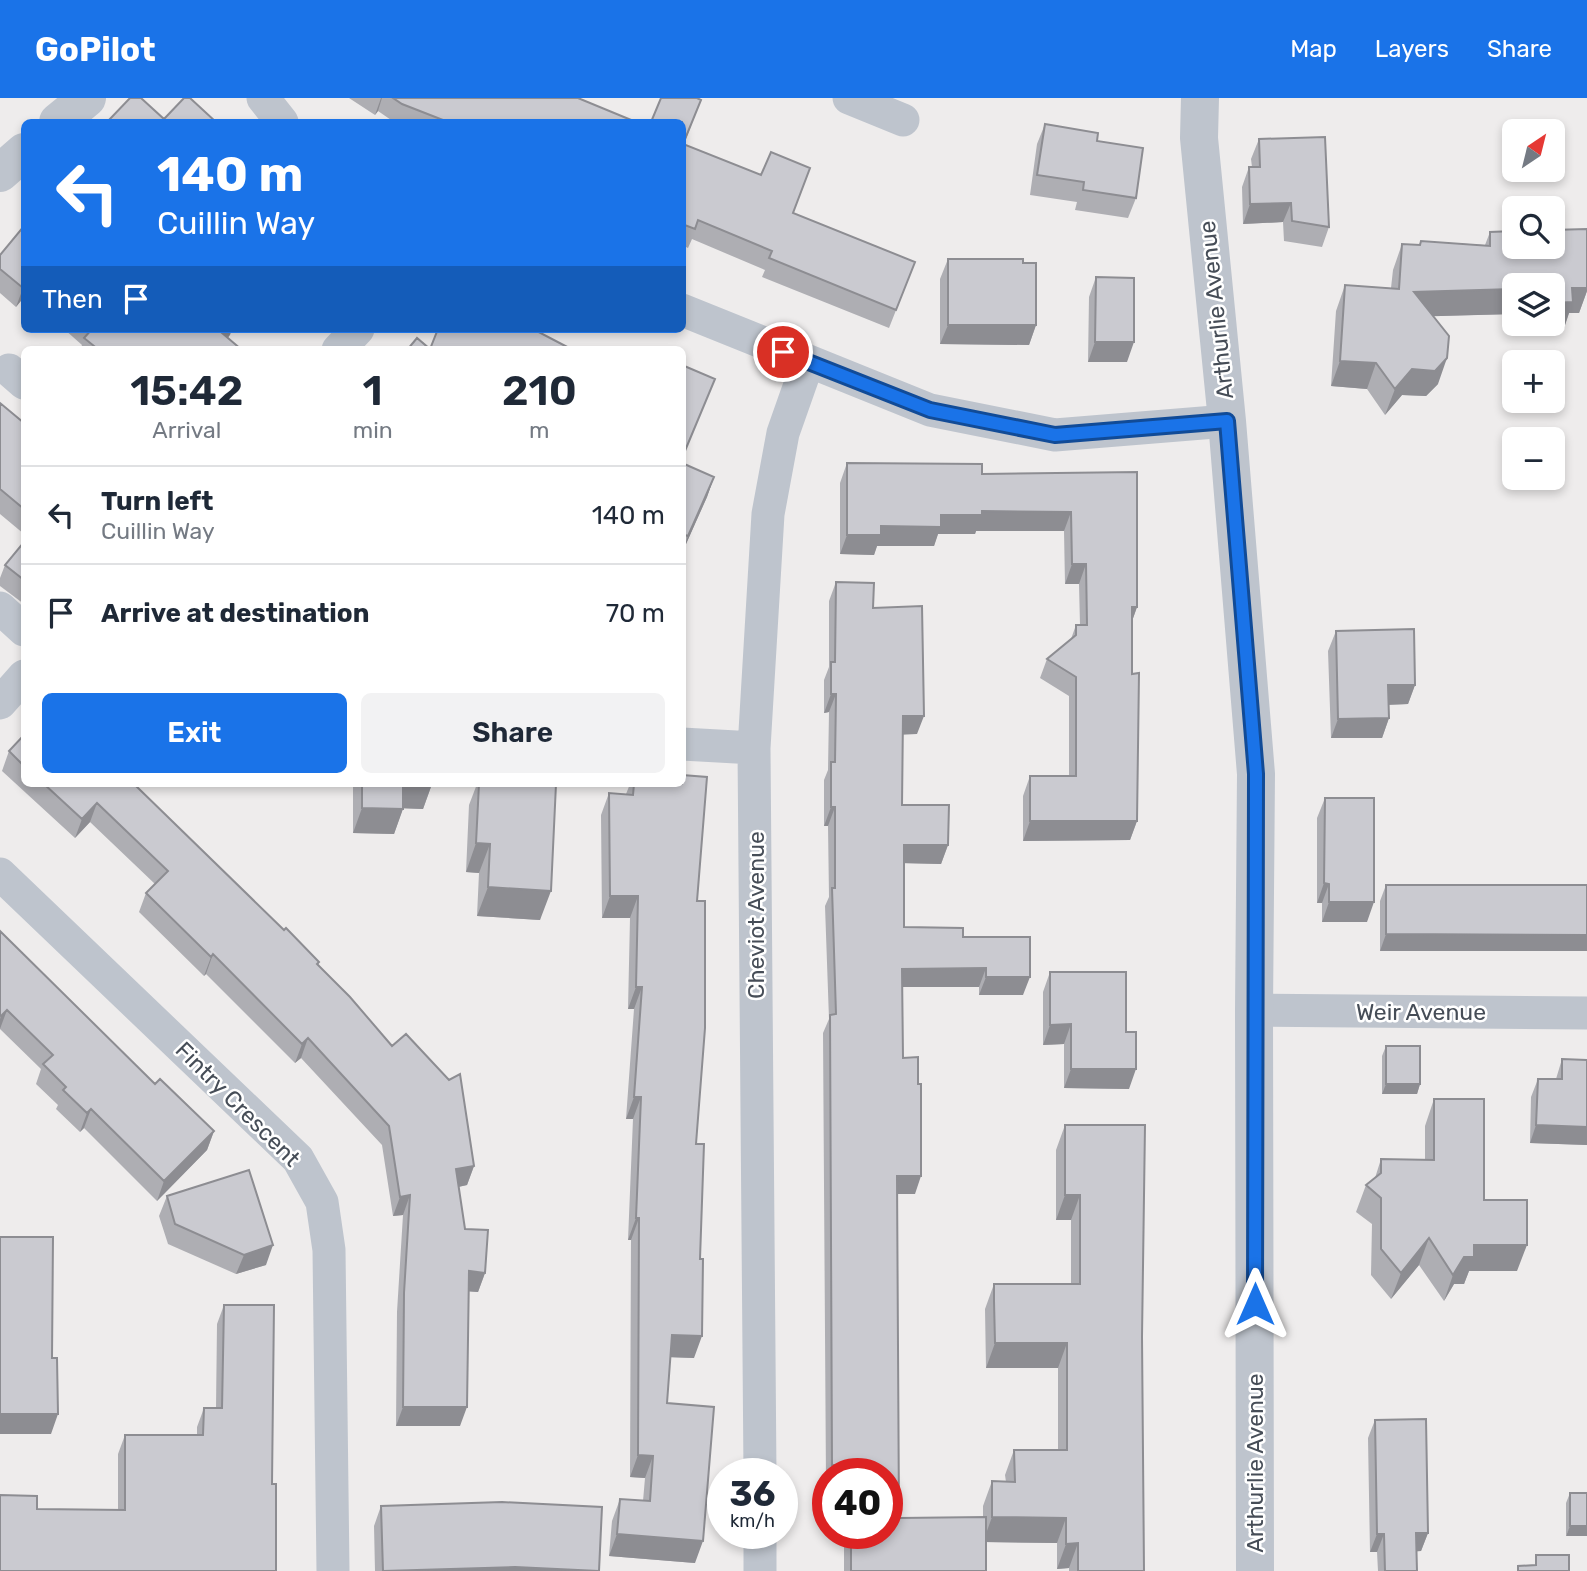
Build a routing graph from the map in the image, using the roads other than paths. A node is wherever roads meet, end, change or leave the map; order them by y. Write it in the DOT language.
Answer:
graph roads {
  1 [pos="263,98"];
  2 [pos="849,98"];
  3 [pos="1200,98"];
  4 [pos="280,119"];
  5 [pos="903,120"];
  6 [pos="21,155"];
  7 [pos="0,173"];
  8 [pos="686,312"];
  9 [pos="354,333"];
  10 [pos="342,346"];
  11 [pos="808,362"];
  12 [pos="1227,421"];
  13 [pos="0,608"];
  14 [pos="21,627"];
  15 [pos="21,679"];
  16 [pos="0,703"];
  17 [pos="686,744"];
  18 [pos="754,748"];
  19 [pos="0,874"];
  20 [pos="1254,1010"];
  21 [pos="1587,1013"];
  22 [pos="760,1458"];
  23 [pos="760,1549"];
  24 [pos="333,1571"];
  25 [pos="760,1571"];
  26 [pos="1255,1571"];
  1 -- 4 [label="street"];
  2 -- 5 [label="street"];
  3 -- 12 [label="street, Arthurlie Avenue"];
  6 -- 7 [label="street"];
  8 -- 11 [label="street"];
  9 -- 10 [label="street"];
  11 -- 12 [label="street"];
  11 -- 18 [label="street, Cheviot Avenue"];
  12 -- 20 [label="street, Arthurlie Avenue"];
  13 -- 14 [label="street"];
  15 -- 16 [label="street"];
  17 -- 18 [label="street"];
  18 -- 22 [label="street, Cheviot Avenue"];
  19 -- 24 [label="street, Fintry Crescent"];
  20 -- 21 [label="street, Weir Avenue"];
  20 -- 26 [label="street, Arthurlie Avenue"];
  23 -- 25 [label="street"];
}
